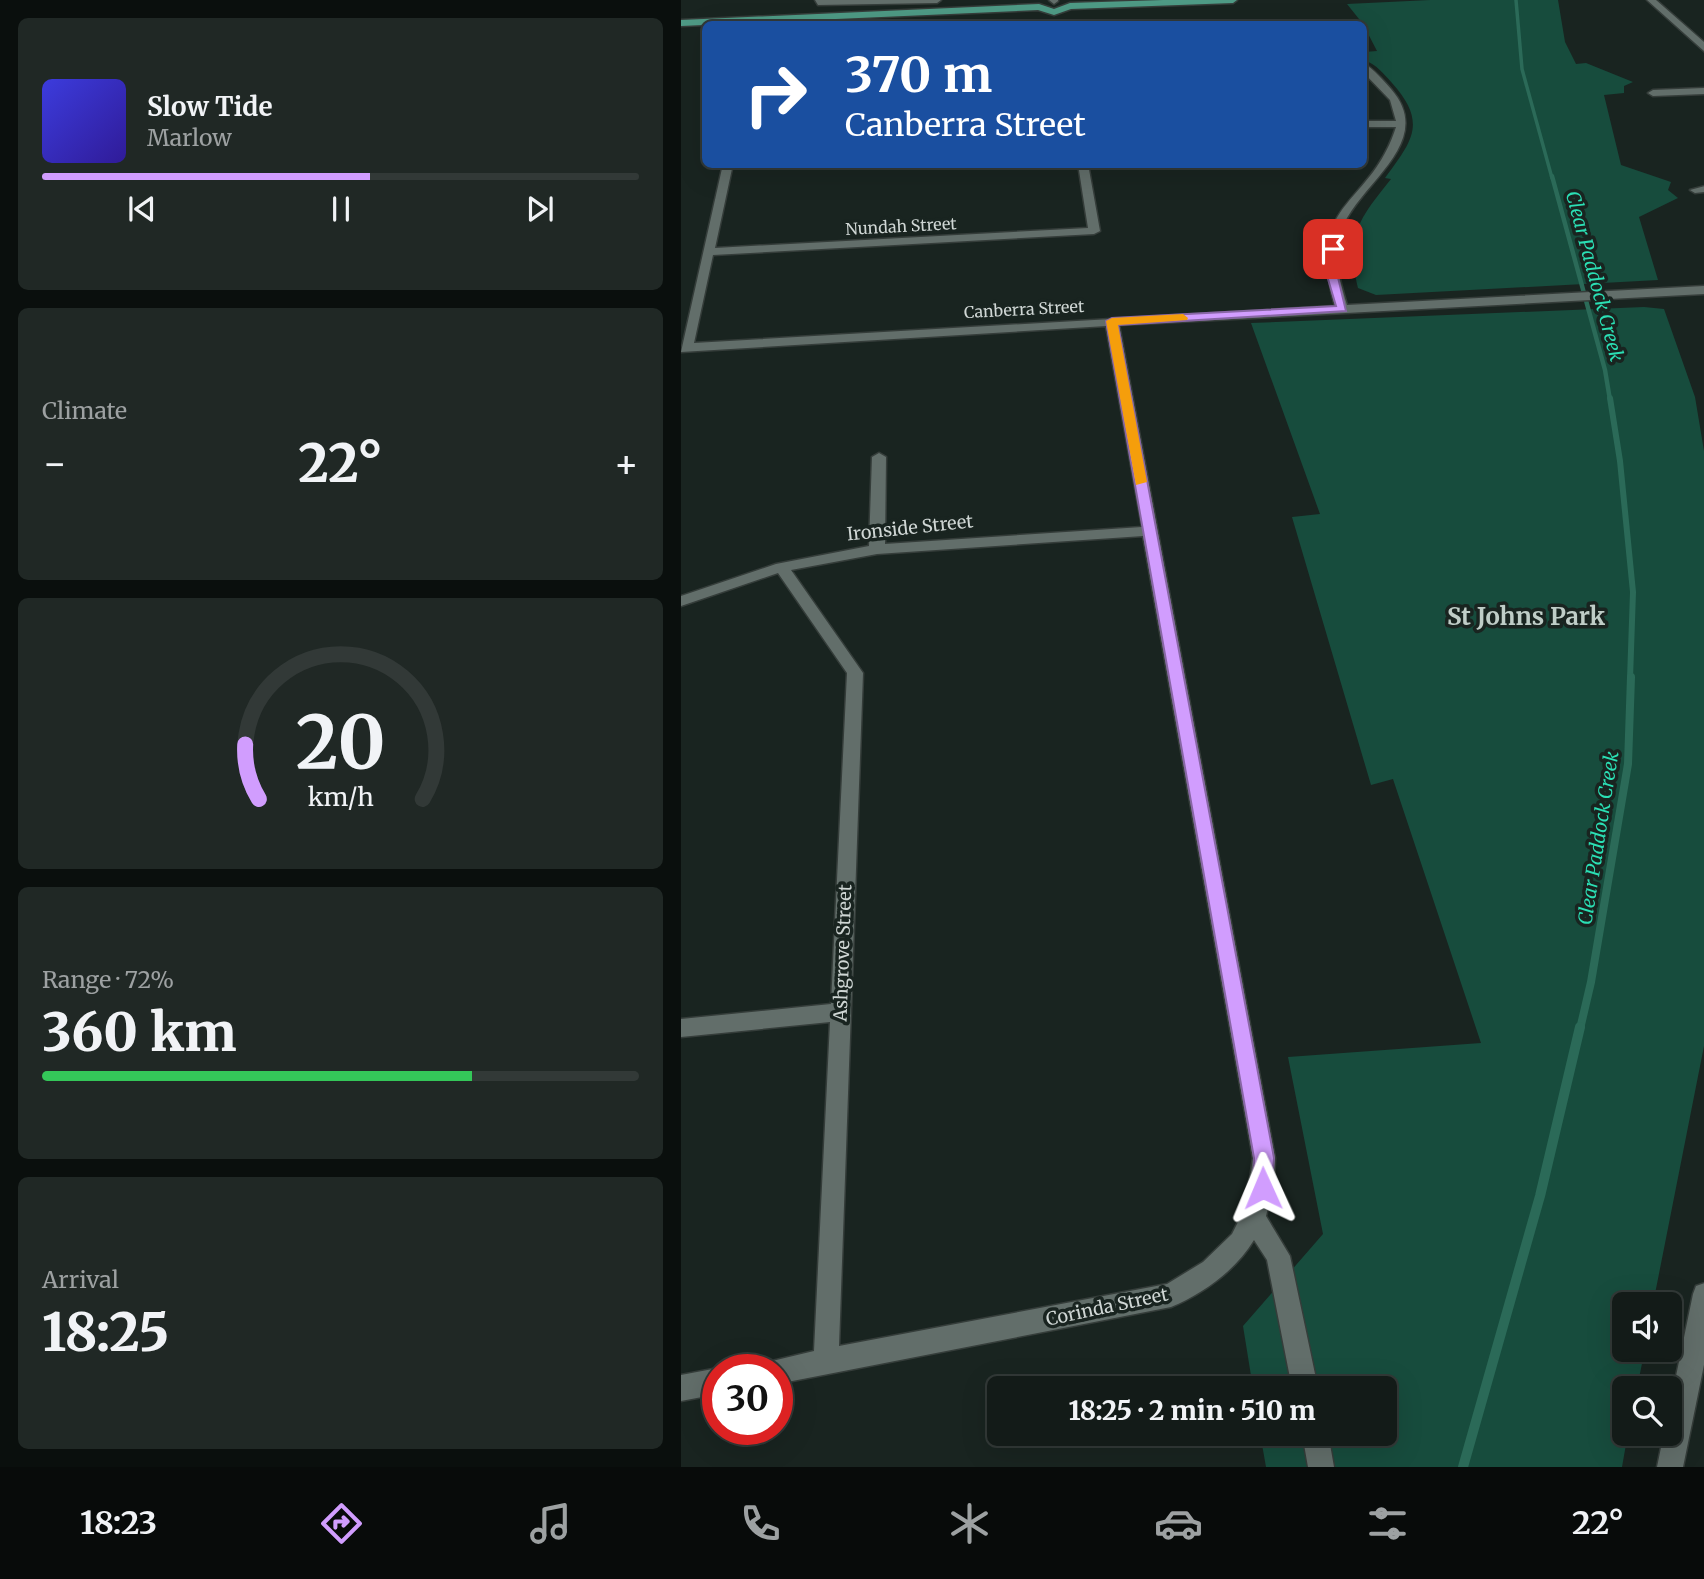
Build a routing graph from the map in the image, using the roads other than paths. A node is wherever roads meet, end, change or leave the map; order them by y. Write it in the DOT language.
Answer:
graph roads {
  1 [pos="937,0"];
  2 [pos="1054,0"];
  3 [pos="1233,0"];
  4 [pos="1651,0"];
  5 [pos="818,2"];
  6 [pos="1070,6"];
  7 [pos="1039,7"];
  8 [pos="726,21"];
  9 [pos="702,22"];
  10 [pos="681,23"];
  11 [pos="1704,49"];
  12 [pos="1367,71"];
  13 [pos="1704,91"];
  14 [pos="1653,93"];
  15 [pos="1367,124"];
  16 [pos="1401,124"];
  17 [pos="727,168"];
  18 [pos="1084,168"];
  19 [pos="710,252"];
  20 [pos="1704,290"];
  21 [pos="1342,309"];
  22 [pos="1112,321"];
  23 [pos="684,348"];
  24 [pos="879,457"];
  25 [pos="1149,531"];
  26 [pos="877,548"];
  27 [pos="781,567"];
  28 [pos="681,601"];
  29 [pos="840,1012"];
  30 [pos="681,1028"];
  31 [pos="1254,1219"];
  32 [pos="1704,1294"];
  33 [pos="826,1362"];
  34 [pos="793,1368"];
  35 [pos="1303,1376"];
  36 [pos="702,1384"];
  37 [pos="681,1388"];
  38 [pos="681,1394"];
  39 [pos="1317,1446"];
  40 [pos="1321,1467"];
  41 [pos="1670,1467"];
  1 -- 5 [label="street"];
  2 -- 6 [label="main road"];
  2 -- 7 [label="main road"];
  3 -- 6 [label="main road"];
  4 -- 11 [label="street"];
  6 -- 7 [label="main road"];
  7 -- 8 [label="main road"];
  9 -- 10 [label="main road"];
  12 -- 16 [label="street"];
  13 -- 14 [label="street"];
  15 -- 16 [label="street"];
  16 -- 21 [label="street"];
  17 -- 19 [label="street"];
  18 -- 19 [label="street, Nundah Street"];
  19 -- 23 [label="street"];
  20 -- 21 [label="street, Canberra Street"];
  21 -- 22 [label="street, Canberra Street"];
  22 -- 23 [label="street, Canberra Street"];
  22 -- 25 [label="street, Corinda Street"];
  24 -- 26 [label="street"];
  25 -- 26 [label="street, Ironside Street"];
  25 -- 31 [label="street, Corinda Street"];
  26 -- 27 [label="street, Ironside Street"];
  27 -- 28 [label="street, Ironside Street"];
  27 -- 29 [label="street, Ashgrove Street"];
  29 -- 30 [label="street"];
  29 -- 33 [label="street, Ashgrove Street"];
  31 -- 33 [label="street, Corinda Street"];
  31 -- 35 [label="street"];
  32 -- 41 [label="street"];
  33 -- 34 [label="street, Corinda Street"];
  36 -- 37 [label="street"];
  37 -- 38 [label="street"];
  39 -- 40 [label="street"];
}
